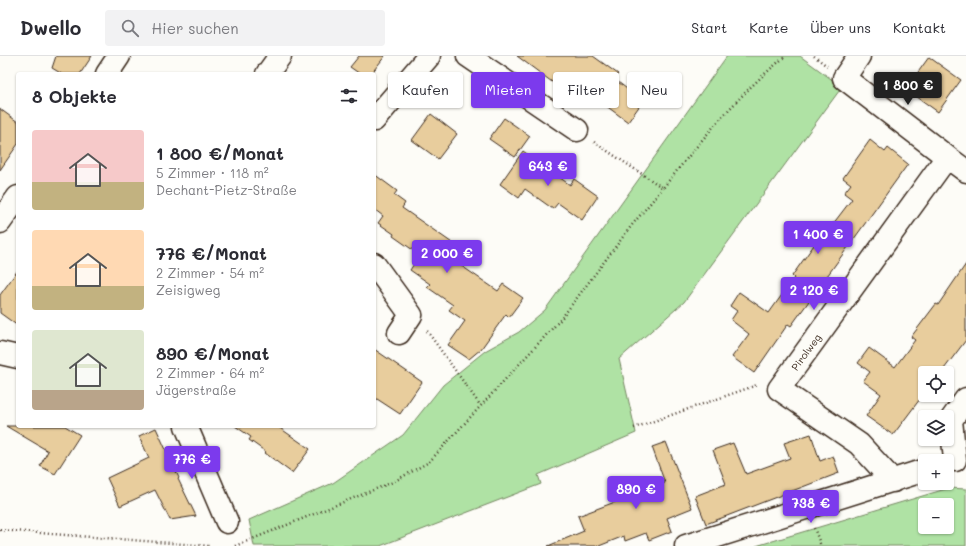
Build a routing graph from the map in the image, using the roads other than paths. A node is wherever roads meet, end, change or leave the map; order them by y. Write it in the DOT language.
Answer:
graph roads {
  1 [pos="119,56"];
  2 [pos="280,56"];
  3 [pos="429,56"];
  4 [pos="468,56"];
  5 [pos="859,56"];
  6 [pos="107,72"];
  7 [pos="268,72"];
  8 [pos="376,118"];
  9 [pos="576,130"];
  10 [pos="946,157"];
  11 [pos="966,171"];
  12 [pos="16,200"];
  13 [pos="0,222"];
  14 [pos="376,267"];
  15 [pos="399,333"];
  16 [pos="0,353"];
  17 [pos="16,357"];
  18 [pos="966,399"];
  19 [pos="187,428"];
  20 [pos="956,461"];
  21 [pos="918,472"];
  22 [pos="893,481"];
  23 [pos="227,522"];
  24 [pos="686,546"];
  1 -- 6 [label="street"];
  2 -- 7 [label="street"];
  3 -- 8 [label="street"];
  4 -- 9 [label="street"];
  5 -- 10 [label="street"];
  10 -- 11 [label="street"];
  10 -- 22 [label="street, Pirolweg"];
  12 -- 13 [label="street"];
  14 -- 15 [label="street"];
  16 -- 17 [label="street"];
  18 -- 20 [label="street"];
  19 -- 23 [label="street"];
  21 -- 22 [label="street"];
  22 -- 24 [label="street"];
}
